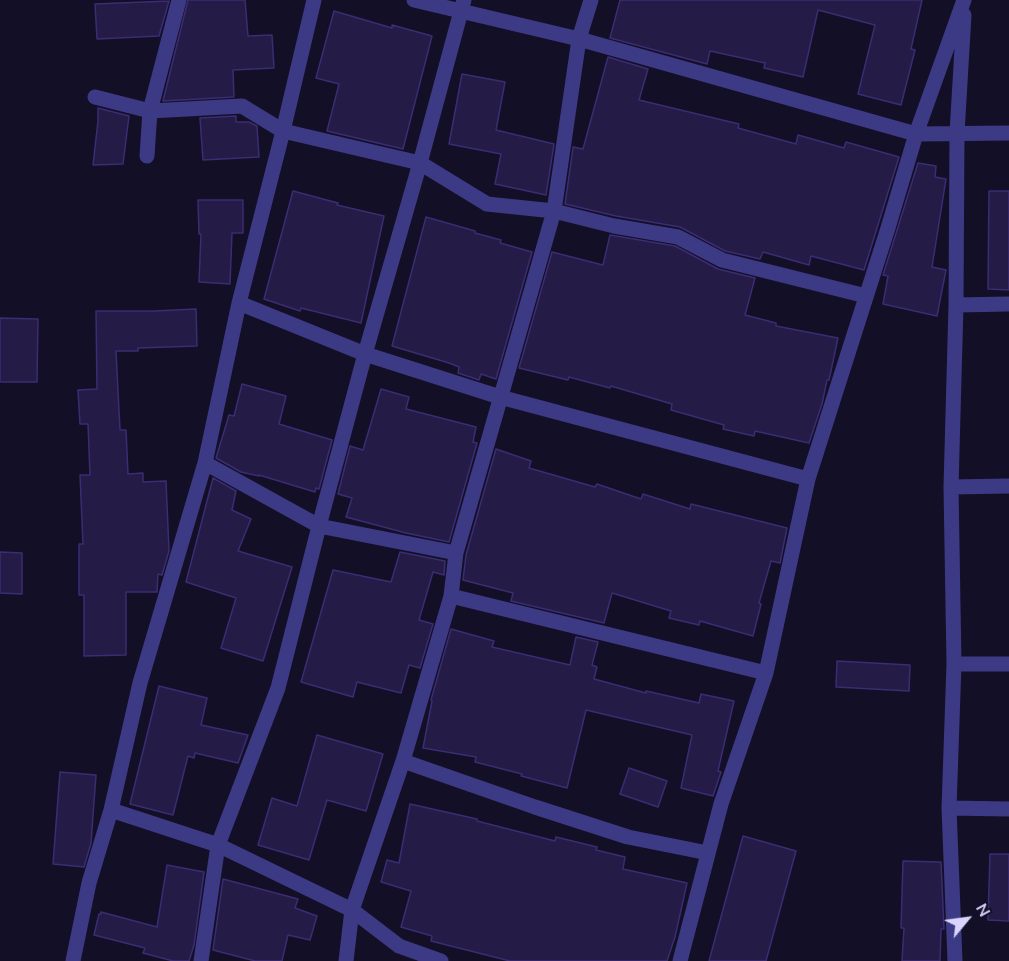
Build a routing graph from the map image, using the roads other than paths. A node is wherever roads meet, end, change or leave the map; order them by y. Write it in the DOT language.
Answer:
graph roads {
  1 [pos="178,0"];
  2 [pos="314,0"];
  3 [pos="414,0"];
  4 [pos="591,0"];
  5 [pos="965,0"];
  6 [pos="463,6"];
  7 [pos="579,39"];
  8 [pos="95,97"];
  9 [pos="150,111"];
  10 [pos="283,131"];
  11 [pos="957,133"];
  12 [pos="1009,133"];
  13 [pos="916,134"];
  14 [pos="147,156"];
  15 [pos="420,163"];
  16 [pos="554,211"];
  17 [pos="866,296"];
  18 [pos="239,303"];
  19 [pos="1009,304"];
  20 [pos="956,305"];
  21 [pos="364,354"];
  22 [pos="500,397"];
  23 [pos="205,463"];
  24 [pos="808,479"];
  25 [pos="1009,486"];
  26 [pos="951,487"];
  27 [pos="318,526"];
  28 [pos="456,553"];
  29 [pos="451,596"];
  30 [pos="954,664"];
  31 [pos="1009,664"];
  32 [pos="766,673"];
  33 [pos="404,760"];
  34 [pos="949,808"];
  35 [pos="1009,809"];
  36 [pos="111,810"];
  37 [pos="218,845"];
  38 [pos="708,853"];
  39 [pos="352,910"];
  40 [pos="73,961"];
  41 [pos="201,961"];
  42 [pos="346,961"];
  43 [pos="441,961"];
  44 [pos="680,961"];
  45 [pos="955,961"];
  1 -- 9 [label="street"];
  2 -- 10 [label="street"];
  3 -- 6 [label="street"];
  4 -- 7 [label="street"];
  5 -- 11 [label="street"];
  5 -- 13 [label="street"];
  6 -- 7 [label="street"];
  6 -- 15 [label="street"];
  7 -- 13 [label="street"];
  7 -- 16 [label="street"];
  8 -- 9 [label="street"];
  9 -- 10 [label="street"];
  9 -- 14 [label="street"];
  10 -- 15 [label="street"];
  10 -- 18 [label="street"];
  11 -- 12 [label="street"];
  11 -- 13 [label="street"];
  11 -- 20 [label="street"];
  13 -- 17 [label="street"];
  15 -- 16 [label="street"];
  15 -- 21 [label="street"];
  16 -- 17 [label="street"];
  16 -- 22 [label="street"];
  17 -- 24 [label="street"];
  18 -- 21 [label="street"];
  18 -- 23 [label="street"];
  19 -- 20 [label="street"];
  20 -- 26 [label="street"];
  21 -- 22 [label="street"];
  21 -- 27 [label="street"];
  22 -- 24 [label="street"];
  22 -- 28 [label="street"];
  23 -- 27 [label="street"];
  23 -- 36 [label="street"];
  24 -- 32 [label="street"];
  25 -- 26 [label="street"];
  26 -- 30 [label="street"];
  27 -- 28 [label="street"];
  27 -- 37 [label="street"];
  28 -- 29 [label="street"];
  29 -- 32 [label="street"];
  29 -- 33 [label="street"];
  30 -- 31 [label="street"];
  30 -- 34 [label="street"];
  32 -- 38 [label="street"];
  33 -- 38 [label="street"];
  33 -- 39 [label="street"];
  34 -- 35 [label="street"];
  34 -- 45 [label="street"];
  36 -- 37 [label="street"];
  36 -- 40 [label="street"];
  37 -- 39 [label="street"];
  37 -- 41 [label="street"];
  38 -- 44 [label="street"];
  39 -- 42 [label="street"];
  39 -- 43 [label="street"];
}
